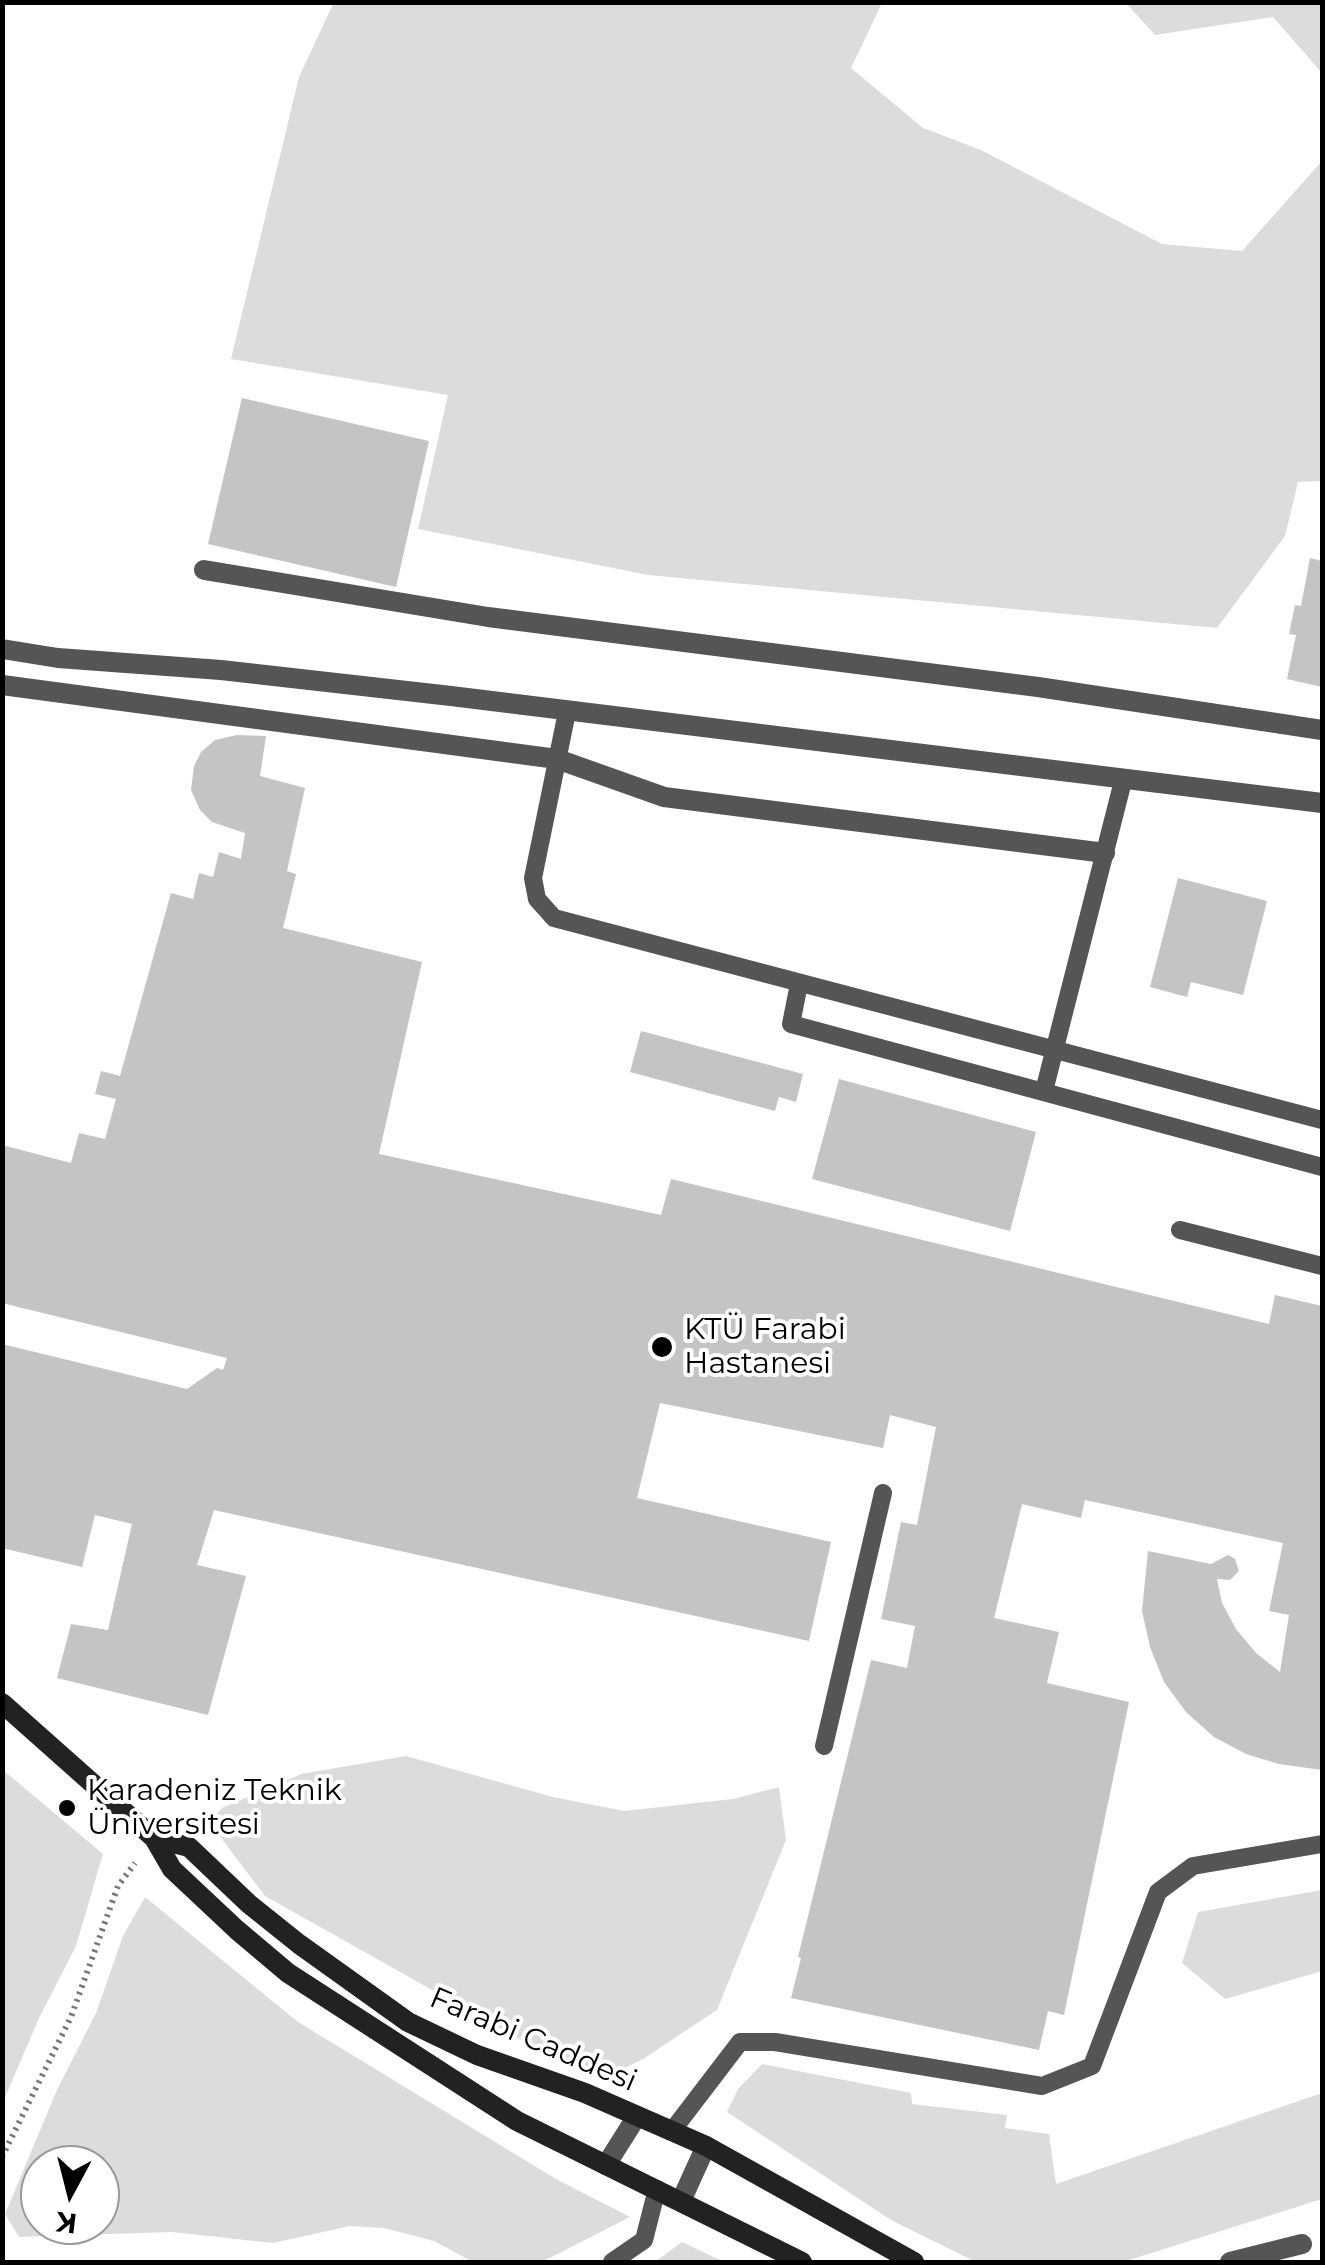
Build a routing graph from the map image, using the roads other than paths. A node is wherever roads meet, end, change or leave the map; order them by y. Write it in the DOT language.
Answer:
graph roads {
  1 [pos="204,570"];
  2 [pos="2,648"];
  3 [pos="2,685"];
  4 [pos="566,712"];
  5 [pos="1322,730"];
  6 [pos="558,759"];
  7 [pos="1123,781"];
  8 [pos="1322,803"];
  9 [pos="1105,853"];
  10 [pos="799,984"];
  11 [pos="1054,1049"];
  12 [pos="1044,1091"];
  13 [pos="1322,1120"];
  14 [pos="1322,1167"];
  15 [pos="1180,1230"];
  16 [pos="1322,1266"];
  17 [pos="883,1493"];
  18 [pos="2,1702"];
  19 [pos="824,1746"];
  20 [pos="154,1838"];
  21 [pos="1322,1844"];
  22 [pos="636,2116"];
  23 [pos="672,2131"];
  24 [pos="706,2146"];
  25 [pos="606,2166"];
  26 [pos="657,2189"];
  27 [pos="680,2201"];
  28 [pos="1322,2236"];
  29 [pos="1302,2244"];
  30 [pos="612,2262"];
  31 [pos="802,2262"];
  32 [pos="914,2262"];
  33 [pos="1230,2262"];
  34 [pos="1276,2262"];
  1 -- 5 [label="street"];
  2 -- 4 [label="street"];
  3 -- 6 [label="street"];
  4 -- 6 [label="lane"];
  4 -- 7 [label="street"];
  6 -- 9 [label="street"];
  6 -- 10 [label="lane"];
  7 -- 8 [label="street"];
  7 -- 9 [label="lane"];
  9 -- 11 [label="lane"];
  10 -- 11 [label="lane"];
  10 -- 12 [label="lane"];
  11 -- 12 [label="lane"];
  11 -- 13 [label="lane"];
  12 -- 14 [label="lane"];
  15 -- 16 [label="lane"];
  17 -- 19 [label="lane"];
  18 -- 20 [label="street, Farabi Caddesi"];
  20 -- 22 [label="street, Farabi Caddesi"];
  20 -- 25 [label="street, Farabi Caddesi"];
  21 -- 23 [label="lane"];
  22 -- 23 [label="street, Farabi Caddesi"];
  22 -- 25 [label="street"];
  23 -- 24 [label="street, Farabi Caddesi"];
  24 -- 27 [label="street"];
  24 -- 32 [label="street, Farabi Caddesi"];
  25 -- 26 [label="street, Farabi Caddesi"];
  26 -- 27 [label="street, Farabi Caddesi"];
  26 -- 30 [label="lane"];
  27 -- 31 [label="street, Farabi Caddesi"];
  28 -- 29 [label="street"];
  29 -- 33 [label="street"];
  29 -- 34 [label="street"];
}
